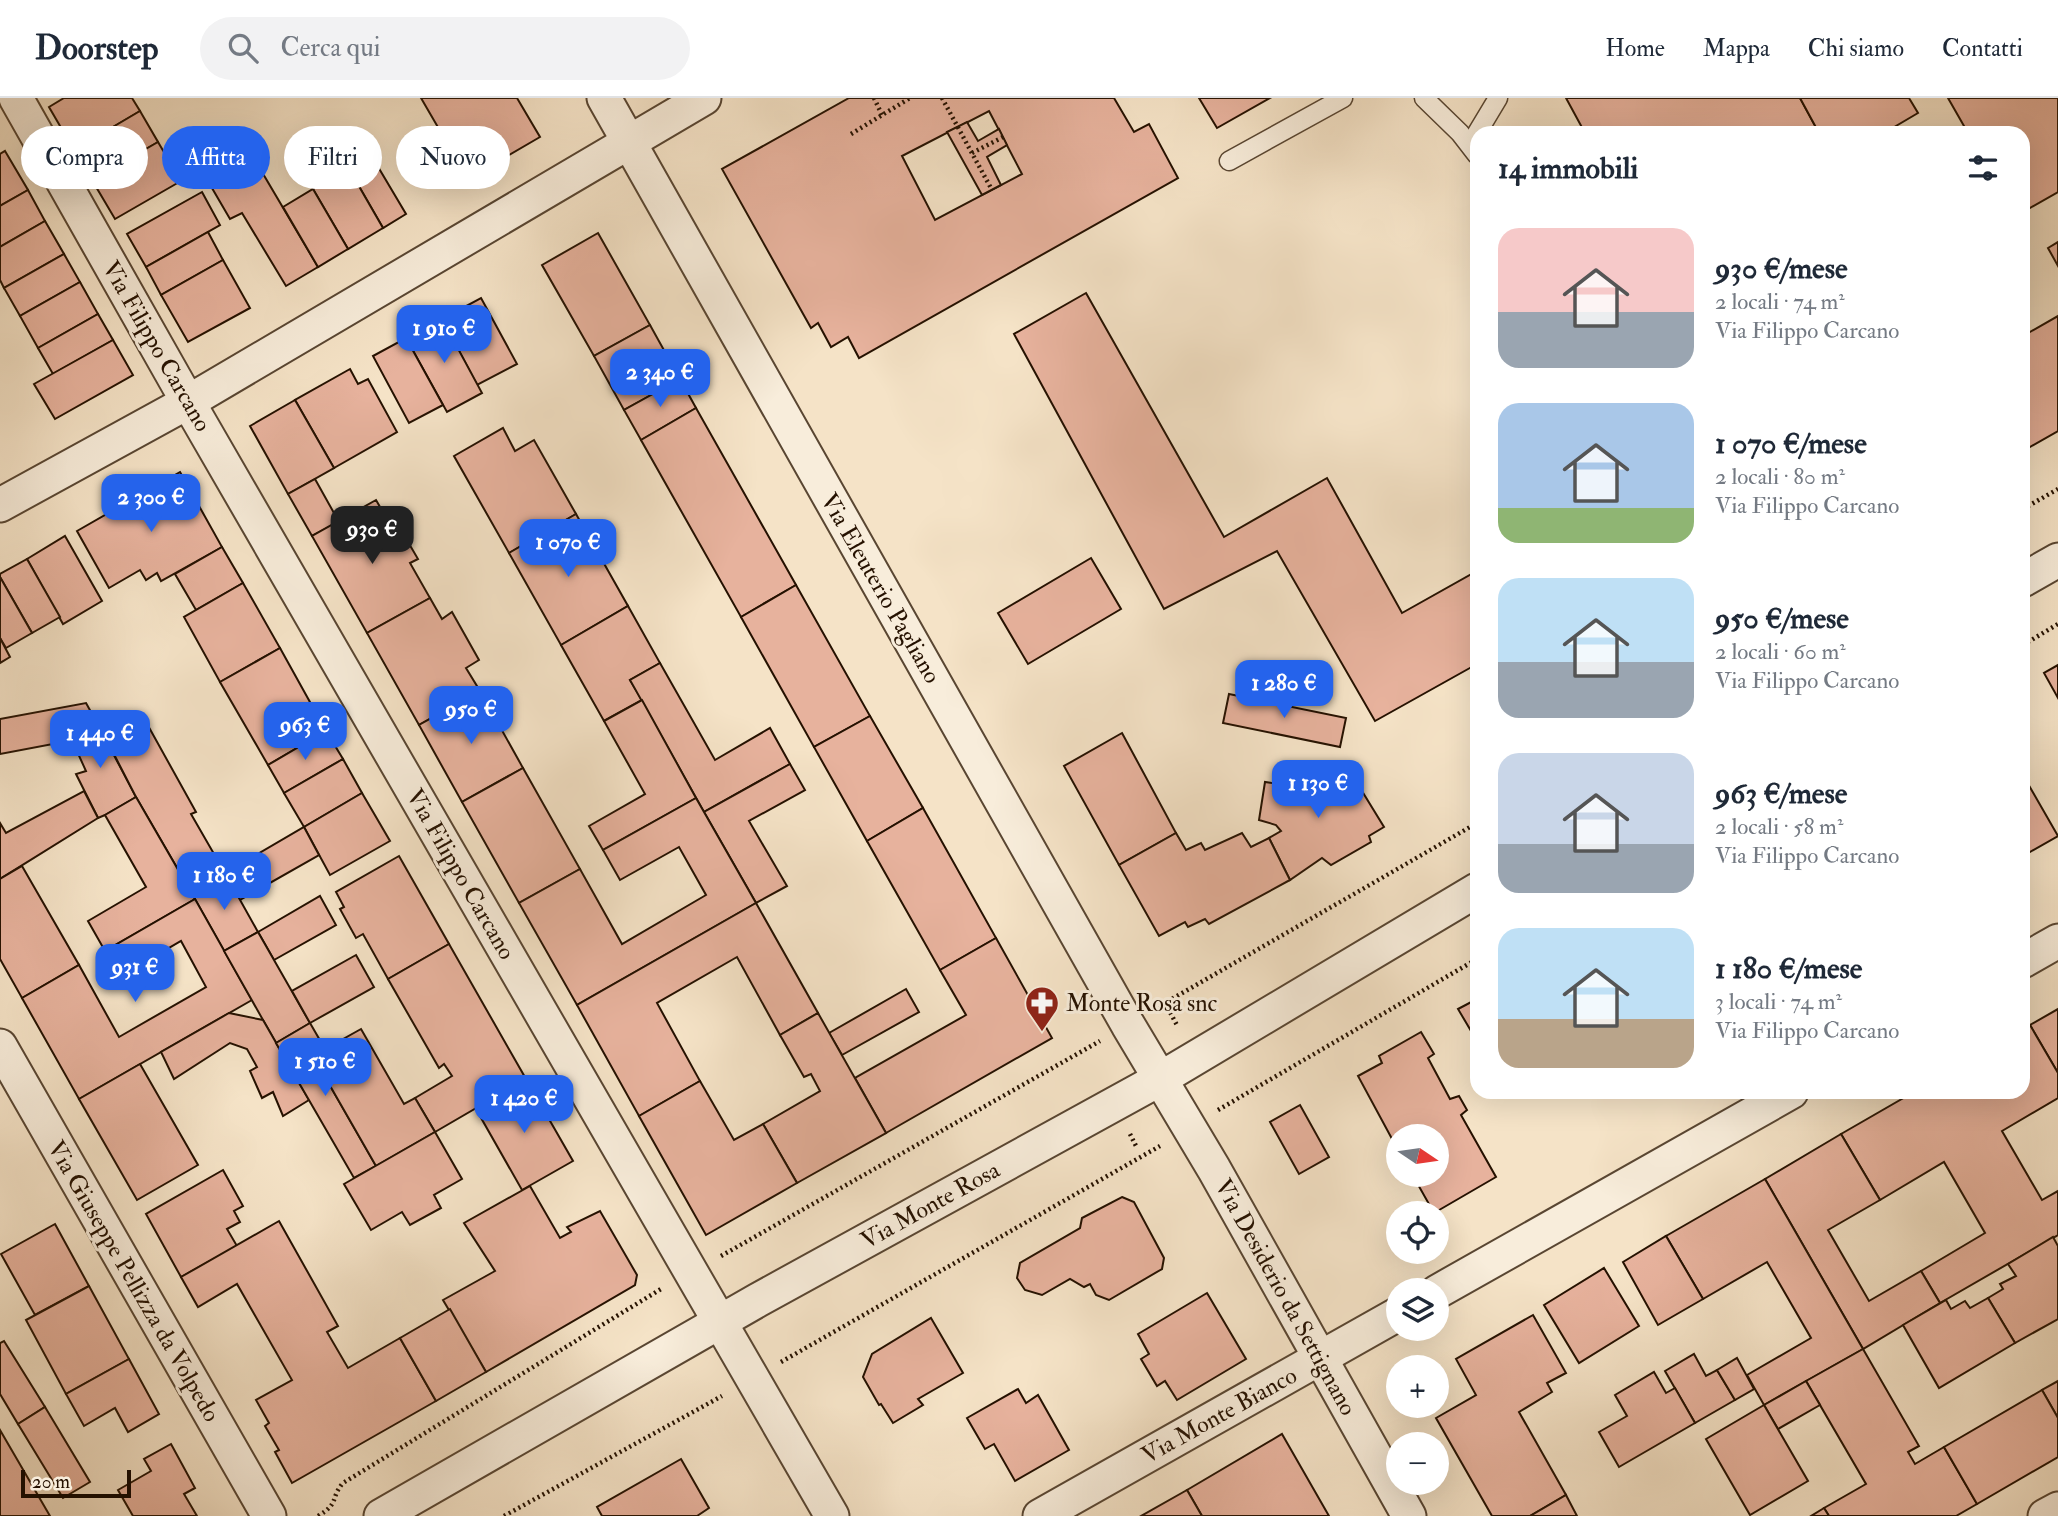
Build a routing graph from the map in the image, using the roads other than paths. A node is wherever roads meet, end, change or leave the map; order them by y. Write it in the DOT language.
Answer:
graph roads {
  1 [pos="16,98"];
  2 [pos="604,98"];
  3 [pos="704,98"];
  4 [pos="1343,98"];
  5 [pos="1424,98"];
  6 [pos="1498,98"];
  7 [pos="1483,126"];
  8 [pos="1470,138"];
  9 [pos="629,142"];
  10 [pos="1229,161"];
  11 [pos="188,401"];
  12 [pos="0,505"];
  13 [pos="2058,560"];
  14 [pos="2030,576"];
  15 [pos="1470,894"];
  16 [pos="2058,941"];
  17 [pos="2030,957"];
  18 [pos="0,1046"];
  19 [pos="1160,1079"];
  20 [pos="1779,1099"];
  21 [pos="1449,1285"];
  22 [pos="720,1321"];
  23 [pos="1386,1321"];
  24 [pos="1320,1358"];
  25 [pos="2058,1508"];
  26 [pos="269,1516"];
  27 [pos="381,1516"];
  28 [pos="832,1516"];
  29 [pos="1040,1516"];
  30 [pos="1409,1516"];
  31 [pos="2045,1516"];
  1 -- 11 [label="street, Via Filippo Carcano"];
  2 -- 9 [label="street, Via Eleuterio Pagliano"];
  3 -- 9 [label="street"];
  4 -- 10 [label="lane"];
  5 -- 8 [label="lane"];
  6 -- 7 [label="lane"];
  9 -- 11 [label="street"];
  9 -- 19 [label="street, Via Eleuterio Pagliano"];
  11 -- 12 [label="street"];
  11 -- 22 [label="street, Via Filippo Carcano"];
  13 -- 14 [label="street"];
  15 -- 19 [label="street, Via Monte Rosa"];
  16 -- 17 [label="street"];
  18 -- 26 [label="street, Via Giuseppe Pellizza da Volpedo"];
  19 -- 22 [label="street, Via Monte Rosa"];
  19 -- 24 [label="street, Via Desiderio da Settignano"];
  20 -- 21 [label="street"];
  22 -- 27 [label="street, Via Monte Rosa"];
  22 -- 28 [label="street, Via Filippo Carcano"];
  23 -- 24 [label="street, Via Monte Bianco"];
  24 -- 29 [label="street, Via Monte Bianco"];
  24 -- 30 [label="street, Via Desiderio da Settignano"];
  25 -- 31 [label="street"];
}
